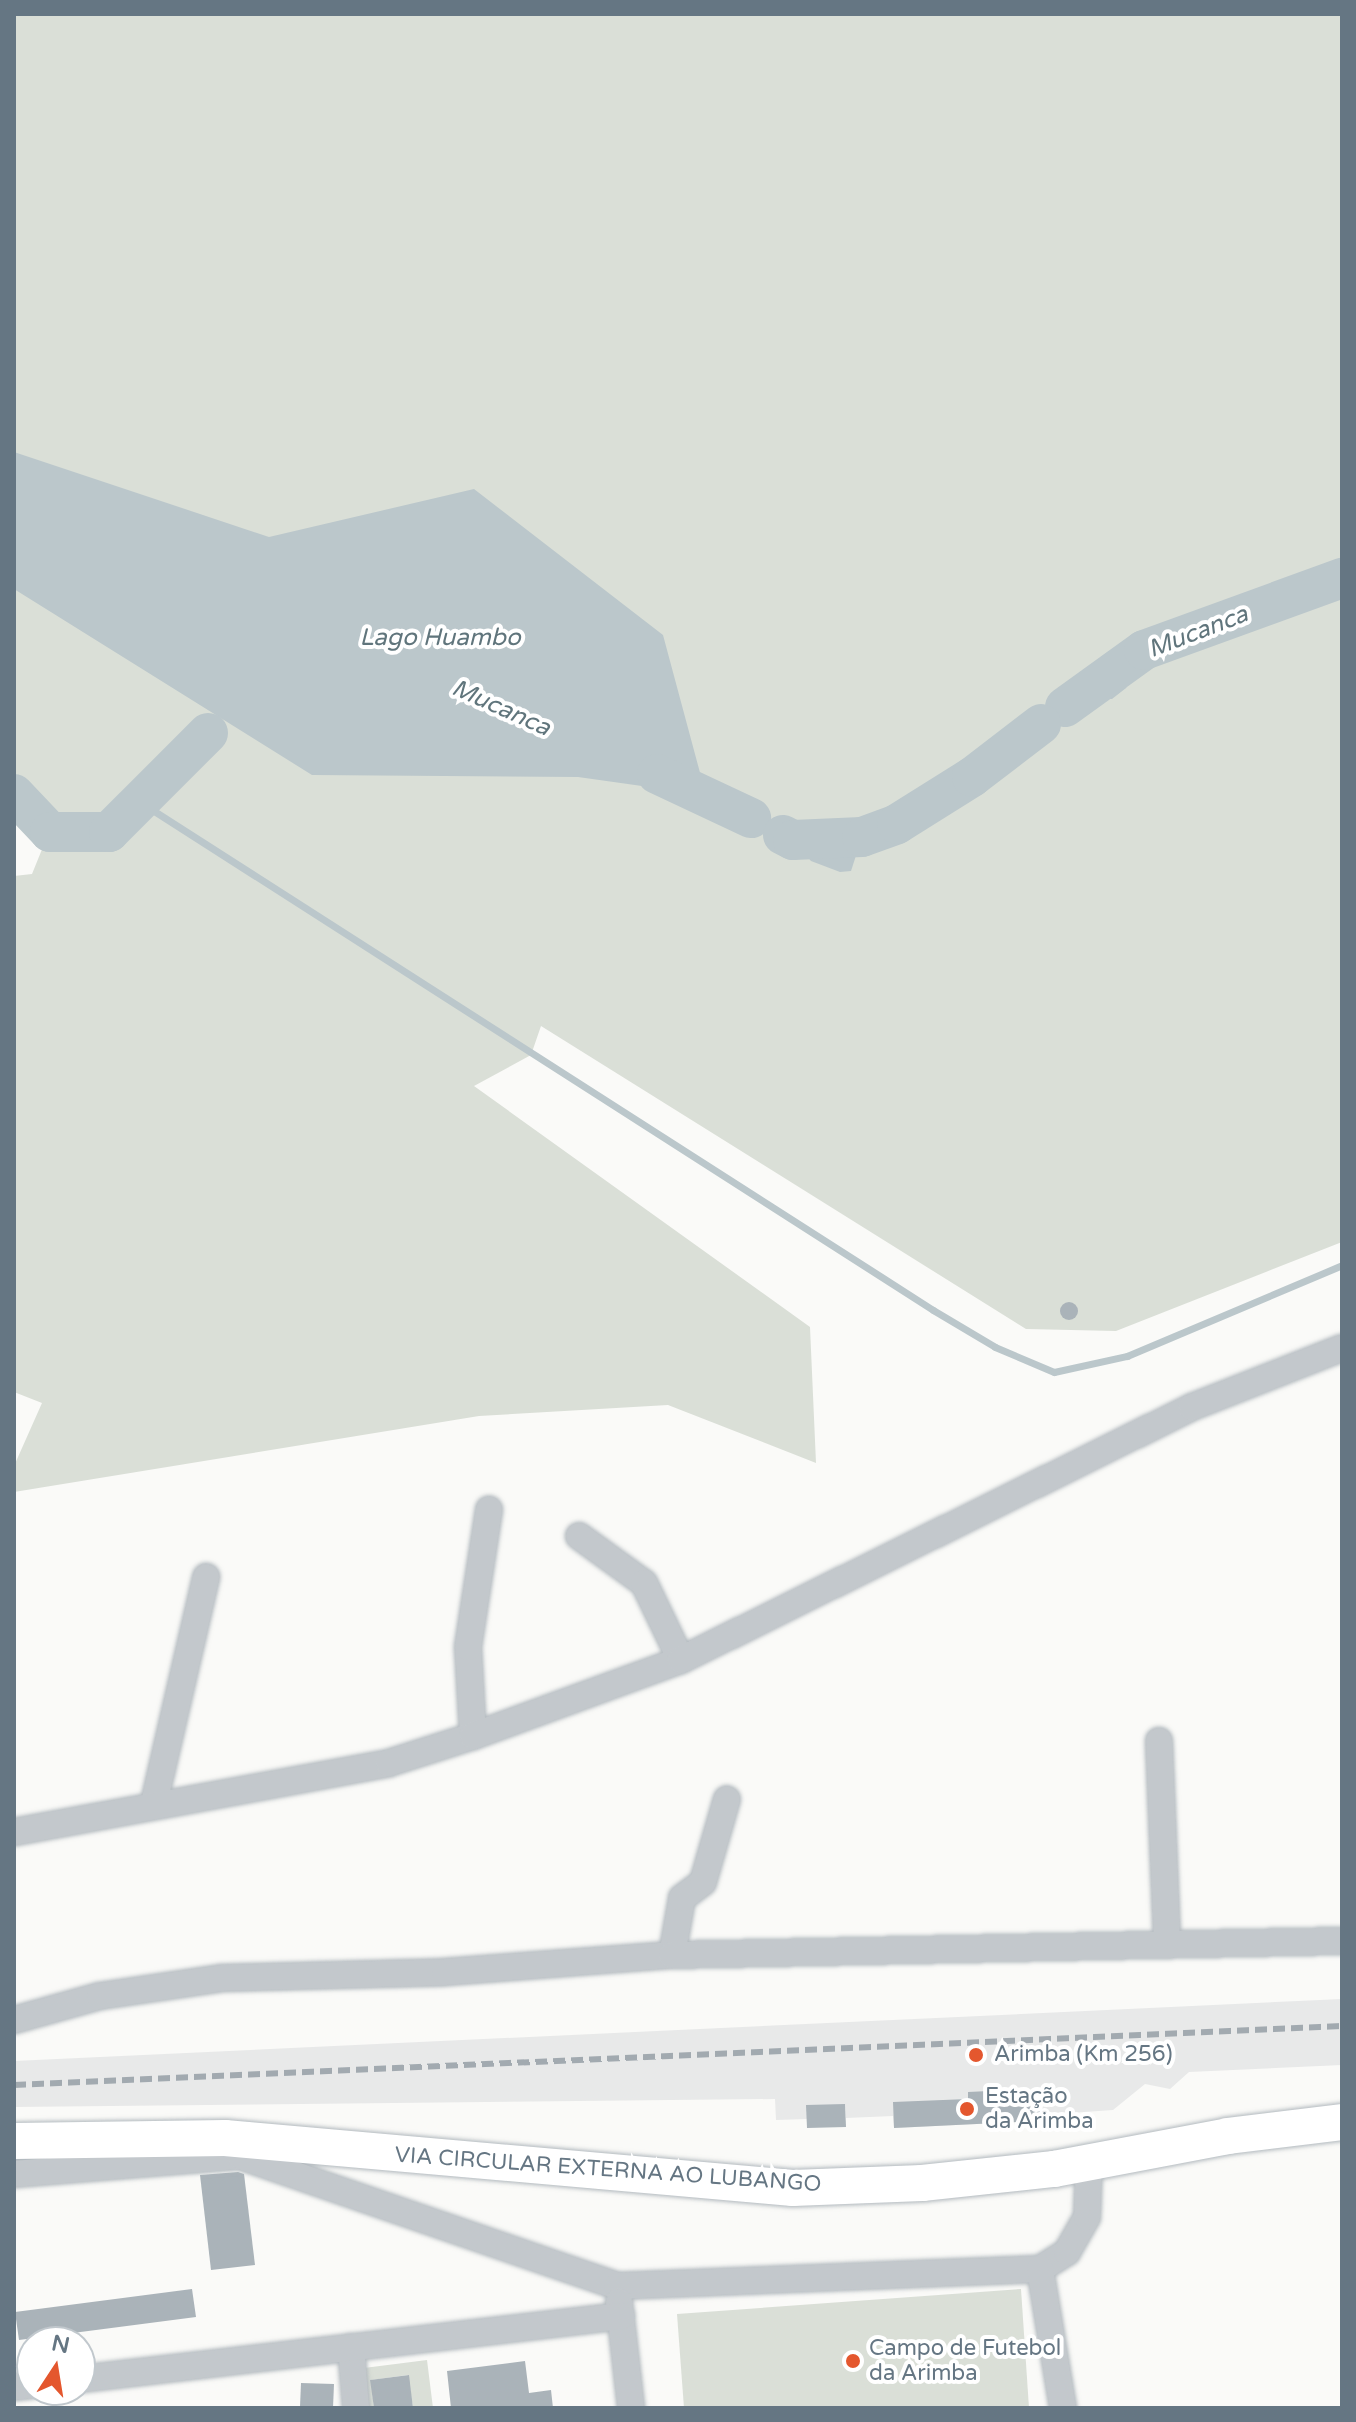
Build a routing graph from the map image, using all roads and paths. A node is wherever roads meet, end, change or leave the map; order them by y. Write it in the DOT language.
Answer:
graph roads {
  1 [pos="1342,1348"];
  2 [pos="489,1510"];
  3 [pos="579,1536"];
  4 [pos="206,1577"];
  5 [pos="681,1660"];
  6 [pos="473,1736"];
  7 [pos="1159,1741"];
  8 [pos="727,1799"];
  9 [pos="154,1803"];
  10 [pos="14,1832"];
  11 [pos="1342,1941"];
  12 [pos="1167,1944"];
  13 [pos="672,1955"];
  14 [pos="14,2020"];
  15 [pos="1342,2122"];
  16 [pos="14,2141"];
  17 [pos="1089,2162"];
  18 [pos="14,2174"];
  19 [pos="1040,2269"];
  20 [pos="617,2286"];
  21 [pos="621,2316"];
  22 [pos="351,2347"];
  23 [pos="96,2377"];
  24 [pos="356,2408"];
  25 [pos="631,2408"];
  26 [pos="1063,2408"];
  1 -- 5 [label="street"];
  2 -- 6 [label="street"];
  3 -- 5 [label="street"];
  4 -- 9 [label="street"];
  5 -- 6 [label="street"];
  6 -- 9 [label="street"];
  7 -- 12 [label="street"];
  8 -- 13 [label="street"];
  9 -- 10 [label="street"];
  11 -- 12 [label="street"];
  12 -- 13 [label="street"];
  13 -- 14 [label="street"];
  15 -- 17 [label="main road, VIA CIRCULAR EXTERNA AO LUBANGO"];
  16 -- 17 [label="main road, VIA CIRCULAR EXTERNA AO LUBANGO"];
  17 -- 19 [label="street"];
  18 -- 20 [label="street"];
  19 -- 20 [label="street"];
  19 -- 26 [label="street"];
  20 -- 21 [label="street"];
  21 -- 22 [label="street"];
  21 -- 25 [label="street"];
  22 -- 23 [label="street"];
  22 -- 24 [label="street"];
}
